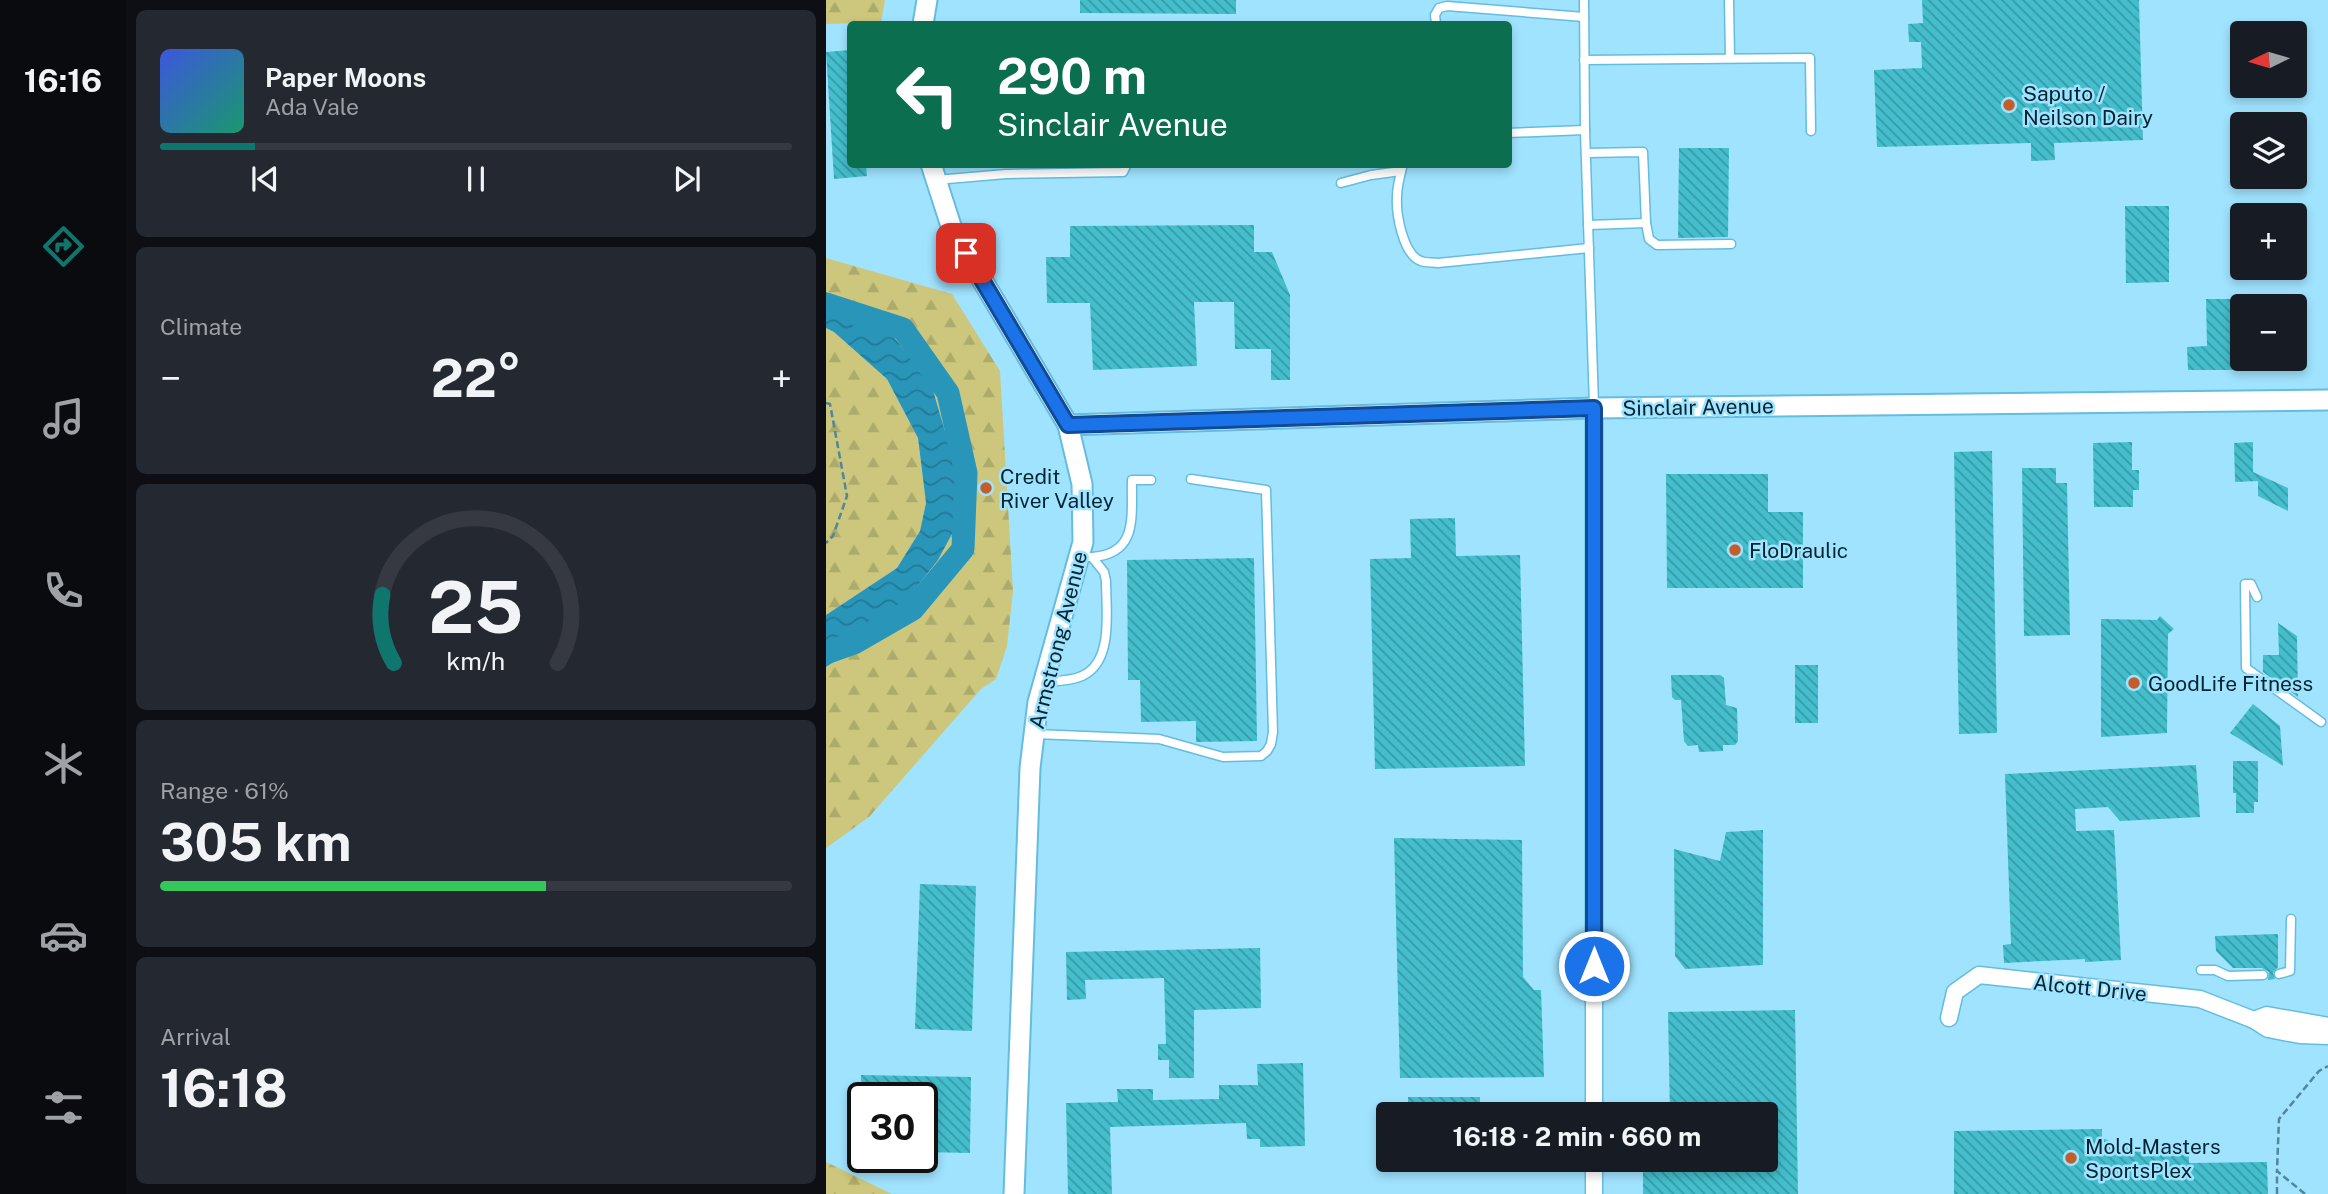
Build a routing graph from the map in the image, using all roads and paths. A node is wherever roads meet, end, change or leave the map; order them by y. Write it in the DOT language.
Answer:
graph roads {
  1 [pos="926,0"];
  2 [pos="1584,0"];
  3 [pos="1730,0"];
  4 [pos="1584,17"];
  5 [pos="923,21"];
  6 [pos="1436,21"];
  7 [pos="1730,58"];
  8 [pos="1584,60"];
  9 [pos="1585,130"];
  10 [pos="1811,131"];
  11 [pos="1512,133"];
  12 [pos="1586,153"];
  13 [pos="990,168"];
  14 [pos="1125,168"];
  15 [pos="1402,168"];
  16 [pos="934,172"];
  17 [pos="992,175"];
  18 [pos="1341,183"];
  19 [pos="1646,223"];
  20 [pos="1588,225"];
  21 [pos="1731,244"];
  22 [pos="1589,248"];
  23 [pos="2328,400"];
  24 [pos="826,403"];
  25 [pos="1594,408"];
  26 [pos="1068,425"];
  27 [pos="1191,479"];
  28 [pos="1151,480"];
  29 [pos="826,544"];
  30 [pos="1086,557"];
  31 [pos="2257,597"];
  32 [pos="1044,682"];
  33 [pos="2321,722"];
  34 [pos="1034,734"];
  35 [pos="2291,919"];
  36 [pos="2201,970"];
  37 [pos="2278,974"];
  38 [pos="2263,975"];
  39 [pos="1949,1018"];
  40 [pos="2254,1020"];
  41 [pos="2328,1026"];
  42 [pos="2328,1036"];
  43 [pos="2328,1066"];
  44 [pos="1594,1102"];
  45 [pos="2277,1171"];
  46 [pos="1594,1172"];
  47 [pos="1014,1194"];
  48 [pos="1594,1194"];
  49 [pos="2277,1194"];
  50 [pos="2305,1194"];
  1 -- 5 [label="street"];
  2 -- 4 [label="lane"];
  3 -- 7 [label="lane"];
  4 -- 6 [label="lane"];
  4 -- 8 [label="lane"];
  7 -- 8 [label="lane"];
  7 -- 10 [label="lane"];
  8 -- 9 [label="lane"];
  9 -- 11 [label="lane"];
  9 -- 12 [label="lane"];
  12 -- 19 [label="lane"];
  12 -- 20 [label="lane"];
  13 -- 17 [label="lane"];
  14 -- 17 [label="lane"];
  15 -- 18 [label="lane"];
  15 -- 22 [label="lane"];
  16 -- 17 [label="lane"];
  16 -- 26 [label="street, Armstrong Avenue"];
  19 -- 20 [label="lane"];
  19 -- 21 [label="lane"];
  20 -- 22 [label="lane"];
  22 -- 25 [label="lane"];
  23 -- 25 [label="street, Sinclair Avenue"];
  24 -- 29 [label="path"];
  25 -- 26 [label="street, Sinclair Avenue"];
  25 -- 44 [label="street"];
  26 -- 30 [label="street, Armstrong Avenue"];
  27 -- 34 [label="lane"];
  28 -- 30 [label="lane"];
  30 -- 32 [label="street, Armstrong Avenue"];
  30 -- 32 [label="lane"];
  31 -- 33 [label="lane"];
  32 -- 34 [label="street, Armstrong Avenue"];
  34 -- 47 [label="street, Armstrong Avenue"];
  35 -- 37 [label="lane"];
  36 -- 38 [label="lane"];
  39 -- 40 [label="street, Alcott Drive"];
  40 -- 41 [label="street, Alcott Drive"];
  40 -- 42 [label="street, Alcott Drive"];
  43 -- 45 [label="path"];
  45 -- 49 [label="path"];
  45 -- 50 [label="path"];
  46 -- 48 [label="street"];
}
